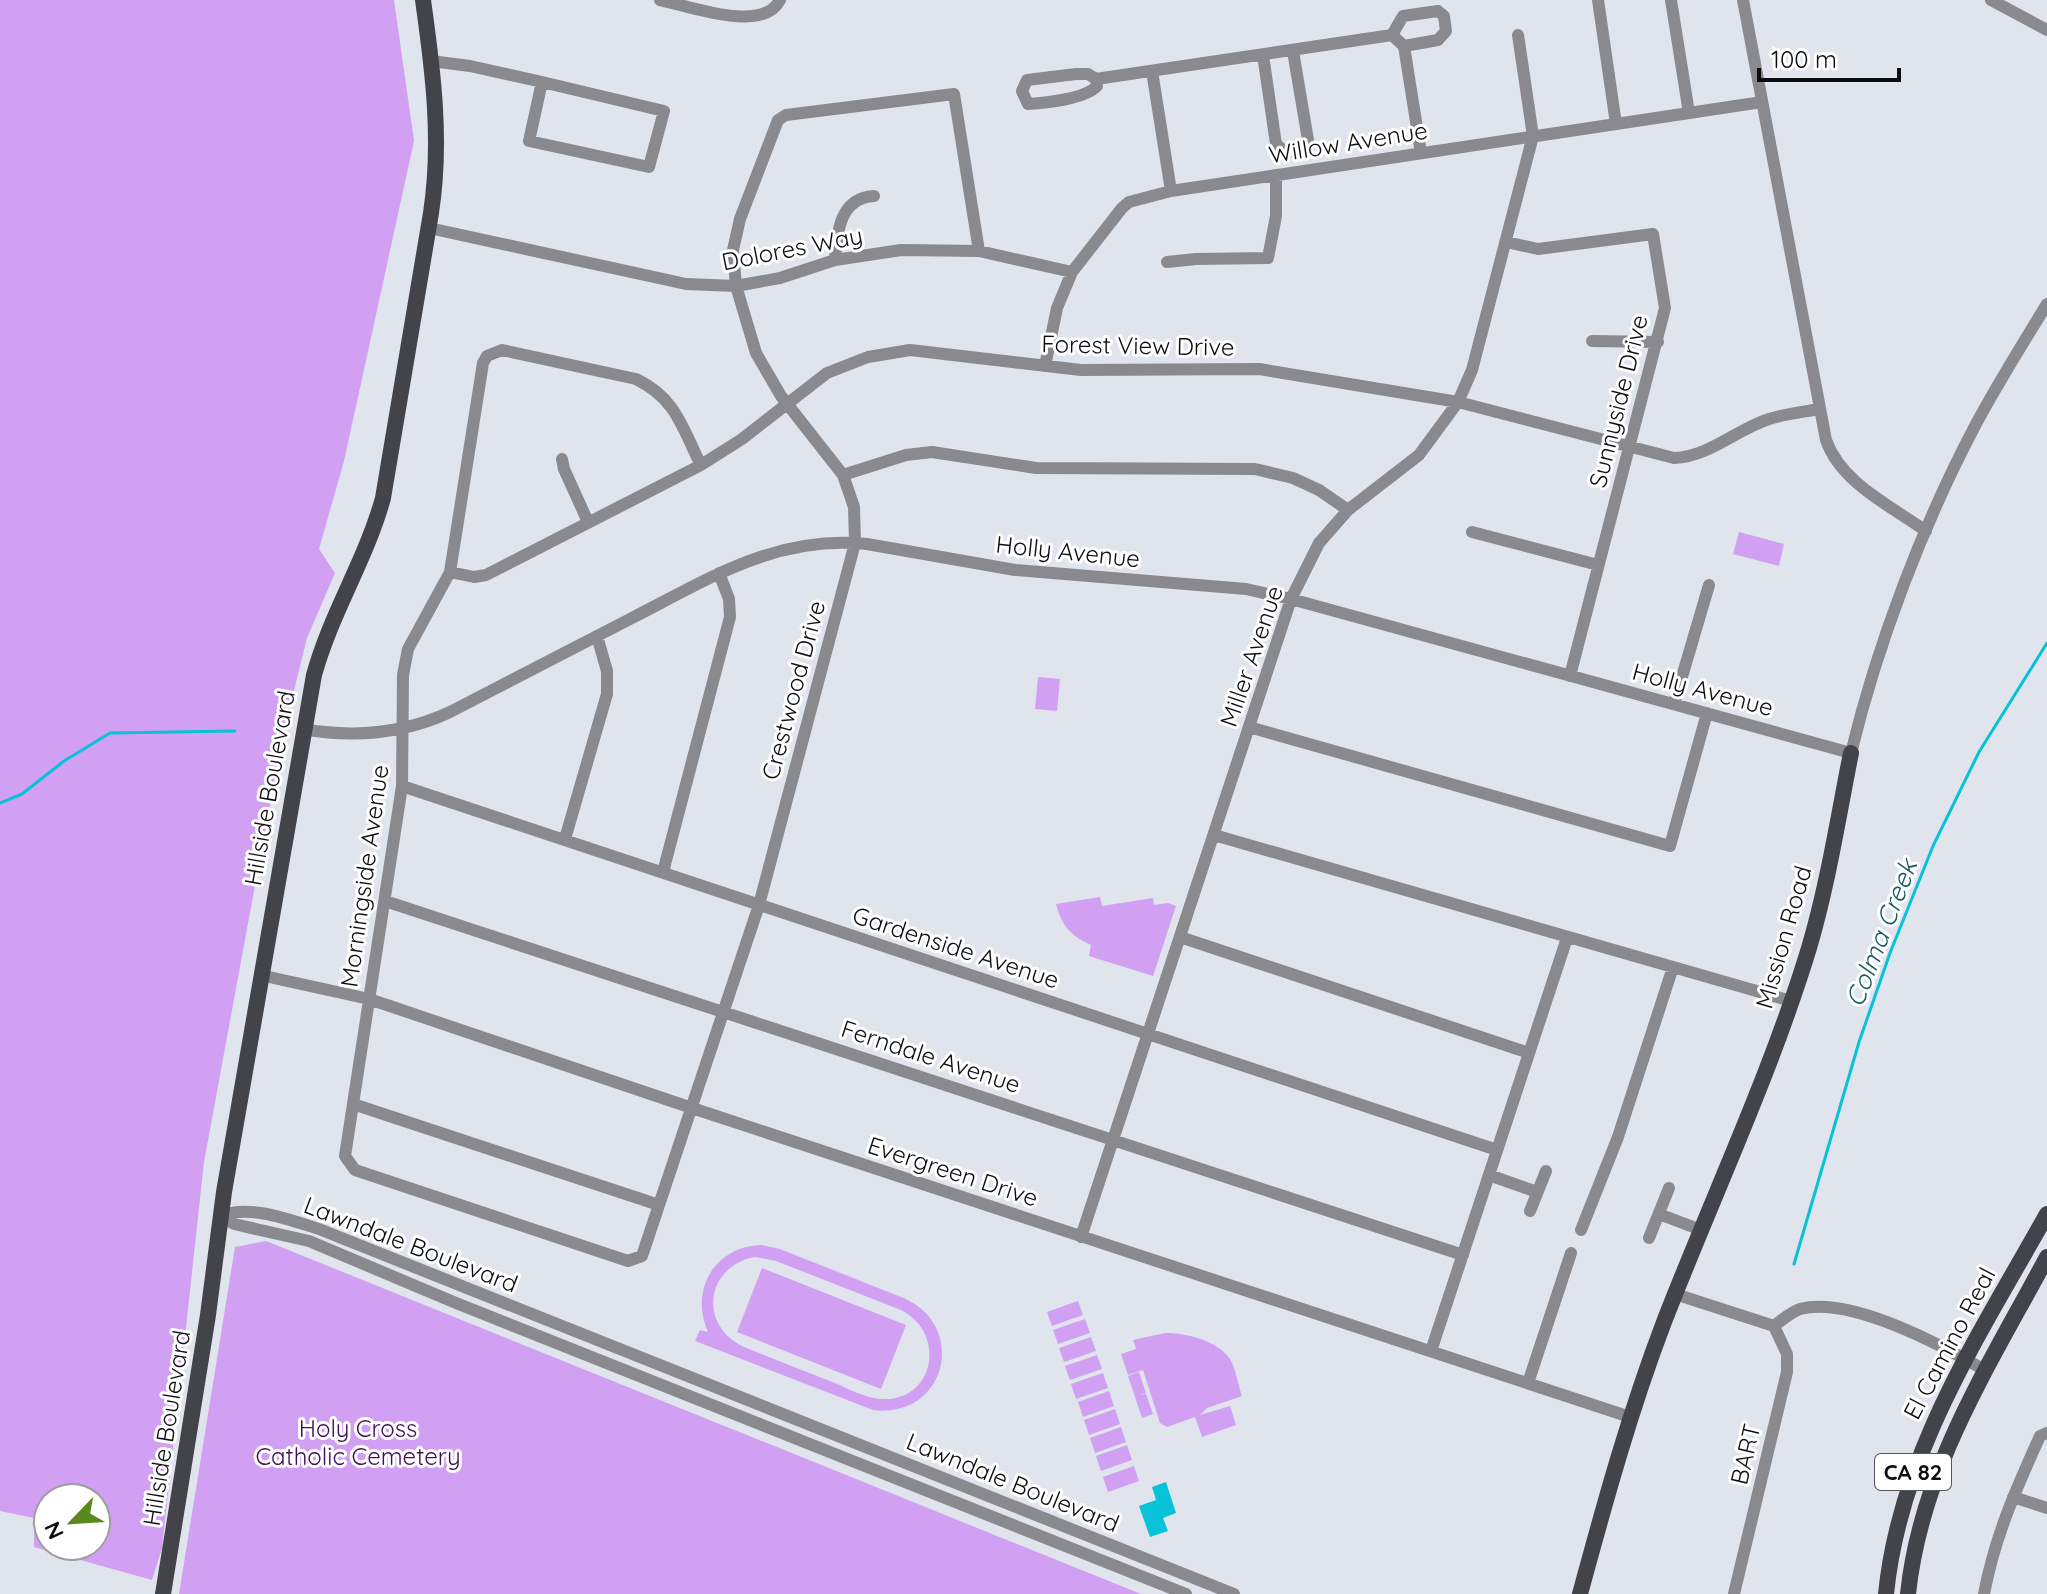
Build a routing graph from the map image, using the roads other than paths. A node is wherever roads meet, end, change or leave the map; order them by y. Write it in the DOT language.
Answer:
graph roads {
  1 [pos="423,0"];
  2 [pos="660,0"];
  3 [pos="780,0"];
  4 [pos="1598,0"];
  5 [pos="1671,0"];
  6 [pos="1743,0"];
  7 [pos="1991,0"];
  8 [pos="2047,30"];
  9 [pos="1392,35"];
  10 [pos="1518,35"];
  11 [pos="1404,46"];
  12 [pos="1293,51"];
  13 [pos="1263,55"];
  14 [pos="431,61"];
  15 [pos="1152,71"];
  16 [pos="1096,79"];
  17 [pos="542,82"];
  18 [pos="1762,102"];
  19 [pos="1689,113"];
  20 [pos="1616,124"];
  21 [pos="1533,136"];
  22 [pos="1421,153"];
  23 [pos="1276,175"];
  24 [pos="1171,191"];
  25 [pos="874,196"];
  26 [pos="429,228"];
  27 [pos="1506,242"];
  28 [pos="979,251"];
  29 [pos="835,260"];
  30 [pos="1167,262"];
  31 [pos="1072,272"];
  32 [pos="736,286"];
  33 [pos="2047,304"];
  34 [pos="1592,341"];
  35 [pos="1658,342"];
  36 [pos="1045,366"];
  37 [pos="1458,402"];
  38 [pos="786,405"];
  39 [pos="1819,409"];
  40 [pos="1631,445"];
  41 [pos="562,459"];
  42 [pos="701,465"];
  43 [pos="843,475"];
  44 [pos="1348,510"];
  45 [pos="588,522"];
  46 [pos="1926,531"];
  47 [pos="1472,532"];
  48 [pos="855,543"];
  49 [pos="1598,565"];
  50 [pos="450,572"];
  51 [pos="719,573"];
  52 [pos="1709,585"];
  53 [pos="1291,599"];
  54 [pos="597,636"];
  55 [pos="1570,676"];
  56 [pos="1674,704"];
  57 [pos="1707,713"];
  58 [pos="1249,727"];
  59 [pos="303,729"];
  60 [pos="402,729"];
  61 [pos="1851,753"];
  62 [pos="402,786"];
  63 [pos="1214,835"];
  64 [pos="565,839"];
  65 [pos="663,872"];
  66 [pos="385,901"];
  67 [pos="759,905"];
  68 [pos="1180,937"];
  69 [pos="1567,938"];
  70 [pos="1673,967"];
  71 [pos="260,975"];
  72 [pos="369,999"];
  73 [pos="1791,1001"];
  74 [pos="723,1011"];
  75 [pos="1147,1033"];
  76 [pos="1529,1053"];
  77 [pos="353,1104"];
  78 [pos="692,1108"];
  79 [pos="1113,1138"];
  80 [pos="1497,1150"];
  81 [pos="1546,1171"];
  82 [pos="1489,1175"];
  83 [pos="1669,1188"];
  84 [pos="1537,1192"];
  85 [pos="659,1205"];
  86 [pos="1530,1211"];
  87 [pos="1659,1214"];
  88 [pos="2047,1214"];
  89 [pos="221,1216"];
  90 [pos="1581,1230"];
  91 [pos="1701,1230"];
  92 [pos="1081,1237"];
  93 [pos="1649,1238"];
  94 [pos="1571,1253"];
  95 [pos="1463,1255"];
  96 [pos="2047,1257"];
  97 [pos="1675,1294"];
  98 [pos="1774,1326"];
  99 [pos="1431,1351"];
  100 [pos="1966,1359"];
  101 [pos="1986,1371"];
  102 [pos="1528,1383"];
  103 [pos="1630,1417"];
  104 [pos="2047,1433"];
  105 [pos="2013,1497"];
  106 [pos="2047,1508"];
  107 [pos="163,1594"];
  108 [pos="1186,1594"];
  109 [pos="1234,1594"];
  110 [pos="1580,1594"];
  111 [pos="1734,1594"];
  112 [pos="1886,1594"];
  113 [pos="1908,1594"];
  114 [pos="1984,1594"];
  1 -- 14 [label="main road, Hillside Boulevard"];
  2 -- 3 [label="street"];
  4 -- 20 [label="street"];
  5 -- 19 [label="street"];
  6 -- 18 [label="street"];
  7 -- 8 [label="street"];
  9 -- 11 [label="street"];
  9 -- 11 [label="street"];
  9 -- 12 [label="street"];
  10 -- 21 [label="street"];
  11 -- 22 [label="street"];
  12 -- 13 [label="street"];
  12 -- 13 [label="street"];
  13 -- 15 [label="street"];
  14 -- 17 [label="street"];
  14 -- 26 [label="main road, Hillside Boulevard"];
  15 -- 16 [label="street"];
  15 -- 24 [label="street"];
  16 -- 16 [label="street"];
  17 -- 17 [label="street"];
  18 -- 19 [label="street, Willow Avenue"];
  18 -- 39 [label="street"];
  19 -- 20 [label="street, Willow Avenue"];
  20 -- 21 [label="street, Willow Avenue"];
  21 -- 22 [label="street, Willow Avenue"];
  21 -- 27 [label="street, Miller Avenue"];
  22 -- 23 [label="street, Willow Avenue"];
  23 -- 24 [label="street, Willow Avenue"];
  23 -- 30 [label="street"];
  24 -- 31 [label="street, Willow Avenue"];
  25 -- 29 [label="street"];
  26 -- 32 [label="street, Dolores Way"];
  26 -- 59 [label="main road, Hillside Boulevard"];
  27 -- 35 [label="street, Sunnyside Drive"];
  27 -- 37 [label="street, Miller Avenue"];
  28 -- 29 [label="street, Dolores Way"];
  28 -- 31 [label="street, Dolores Way"];
  28 -- 32 [label="street, Crestwood Drive"];
  29 -- 32 [label="street, Dolores Way"];
  31 -- 36 [label="street, Willow Avenue"];
  32 -- 38 [label="street, Crestwood Drive"];
  33 -- 46 [label="street, Mission Road"];
  34 -- 35 [label="street"];
  35 -- 40 [label="street, Sunnyside Drive"];
  36 -- 37 [label="street, Forest View Drive"];
  36 -- 38 [label="street, Forest View Drive"];
  37 -- 40 [label="street, Forest View Drive"];
  37 -- 44 [label="street, Miller Avenue"];
  38 -- 42 [label="street, Forest View Drive"];
  38 -- 43 [label="street, Crestwood Drive"];
  39 -- 40 [label="street, Forest View Drive"];
  39 -- 46 [label="street"];
  40 -- 49 [label="street, Sunnyside Drive"];
  41 -- 45 [label="street"];
  42 -- 45 [label="street, Forest View Drive"];
  42 -- 50 [label="street, Morningside Avenue"];
  43 -- 44 [label="street"];
  43 -- 48 [label="street, Crestwood Drive"];
  44 -- 53 [label="street, Miller Avenue"];
  45 -- 50 [label="street, Forest View Drive"];
  46 -- 61 [label="street, Mission Road"];
  47 -- 49 [label="street"];
  48 -- 51 [label="street, Holly Avenue"];
  48 -- 53 [label="street, Holly Avenue"];
  48 -- 67 [label="street, Crestwood Drive"];
  49 -- 55 [label="street, Sunnyside Drive"];
  50 -- 60 [label="street, Morningside Avenue"];
  51 -- 54 [label="street, Holly Avenue"];
  51 -- 65 [label="street"];
  52 -- 56 [label="street"];
  53 -- 55 [label="street, Holly Avenue"];
  53 -- 58 [label="street, Miller Avenue"];
  54 -- 60 [label="street, Holly Avenue"];
  54 -- 64 [label="street"];
  55 -- 56 [label="street, Holly Avenue"];
  56 -- 57 [label="street, Holly Avenue"];
  57 -- 58 [label="street"];
  57 -- 61 [label="street, Holly Avenue"];
  58 -- 63 [label="street, Miller Avenue"];
  59 -- 60 [label="street, Holly Avenue"];
  59 -- 71 [label="main road, Hillside Boulevard"];
  60 -- 62 [label="street, Morningside Avenue"];
  61 -- 73 [label="main road, Mission Road"];
  62 -- 64 [label="street, Gardenside Avenue"];
  62 -- 66 [label="street, Morningside Avenue"];
  63 -- 68 [label="street, Miller Avenue"];
  63 -- 69 [label="street"];
  64 -- 65 [label="street, Gardenside Avenue"];
  65 -- 67 [label="street, Gardenside Avenue"];
  66 -- 72 [label="street, Morningside Avenue"];
  66 -- 74 [label="street, Ferndale Avenue"];
  67 -- 74 [label="street, Crestwood Drive"];
  67 -- 75 [label="street, Gardenside Avenue"];
  68 -- 75 [label="street, Miller Avenue"];
  68 -- 76 [label="street"];
  69 -- 70 [label="street"];
  69 -- 76 [label="street"];
  70 -- 73 [label="street"];
  70 -- 90 [label="street"];
  71 -- 72 [label="street, Evergreen Drive"];
  71 -- 89 [label="main road, Hillside Boulevard"];
  72 -- 77 [label="street, Morningside Avenue"];
  72 -- 78 [label="street, Evergreen Drive"];
  73 -- 91 [label="main road, Mission Road"];
  74 -- 78 [label="street, Crestwood Drive"];
  74 -- 79 [label="street, Ferndale Avenue"];
  75 -- 79 [label="street, Miller Avenue"];
  75 -- 80 [label="street, Gardenside Avenue"];
  76 -- 80 [label="street"];
  77 -- 85 [label="street"];
  77 -- 85 [label="street, Crestwood Drive"];
  78 -- 85 [label="street, Crestwood Drive"];
  78 -- 92 [label="street, Evergreen Drive"];
  79 -- 92 [label="street, Miller Avenue"];
  79 -- 95 [label="street, Ferndale Avenue"];
  80 -- 82 [label="street"];
  81 -- 84 [label="street"];
  82 -- 84 [label="street"];
  82 -- 95 [label="street"];
  83 -- 87 [label="street"];
  84 -- 86 [label="street"];
  87 -- 91 [label="street"];
  87 -- 93 [label="street"];
  88 -- 100 [label="main road, El Camino Real / CA 82"];
  89 -- 107 [label="main road, Hillside Boulevard"];
  89 -- 108 [label="street, Lawndale Boulevard"];
  89 -- 109 [label="street, Lawndale Boulevard"];
  91 -- 97 [label="main road, Mission Road"];
  92 -- 99 [label="street, Evergreen Drive"];
  94 -- 102 [label="street"];
  95 -- 99 [label="street"];
  96 -- 101 [label="main road, El Camino Real / CA 82"];
  97 -- 98 [label="street"];
  97 -- 103 [label="main road, Mission Road"];
  98 -- 100 [label="street"];
  98 -- 111 [label="street, BART"];
  99 -- 102 [label="street, Evergreen Drive"];
  100 -- 101 [label="street"];
  100 -- 112 [label="main road, El Camino Real / CA 82"];
  101 -- 113 [label="main road, El Camino Real / CA 82"];
  102 -- 103 [label="street, Evergreen Drive"];
  103 -- 110 [label="main road, Mission Road"];
  104 -- 105 [label="street"];
  105 -- 106 [label="street"];
  105 -- 114 [label="street"];
}
